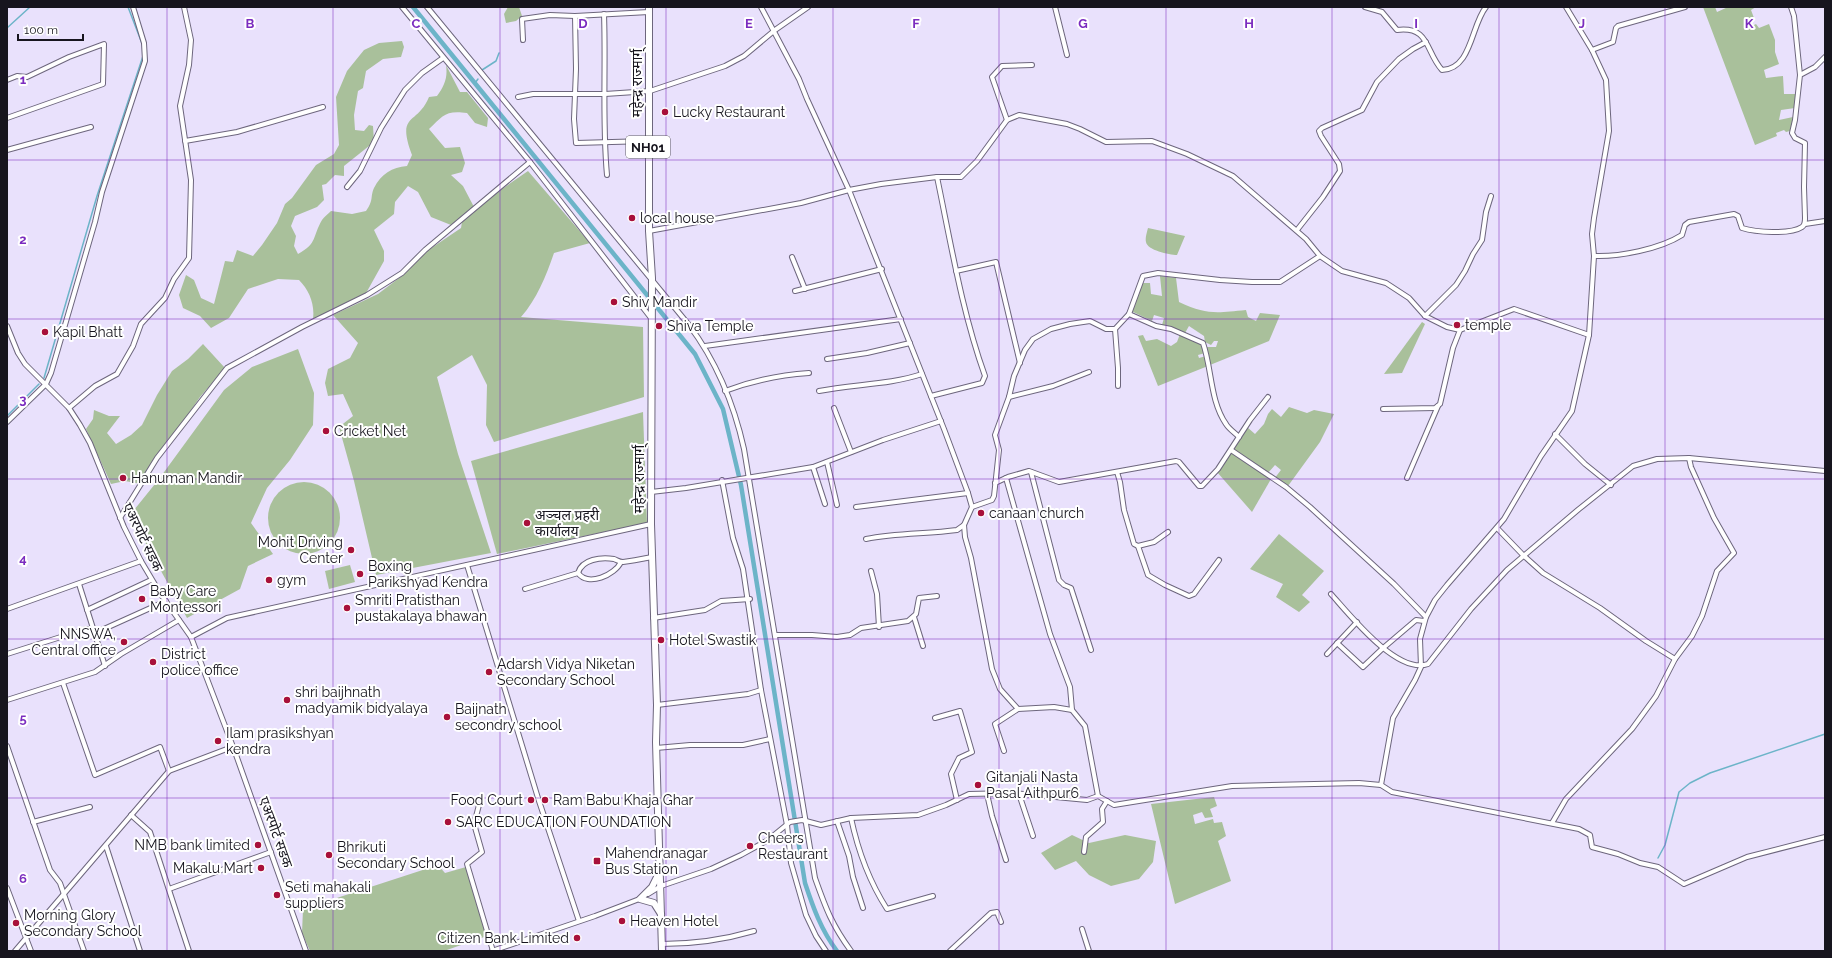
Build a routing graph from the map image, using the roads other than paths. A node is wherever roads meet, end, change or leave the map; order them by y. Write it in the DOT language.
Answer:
graph roads {
  1 [pos="133,7"];
  2 [pos="184,7"];
  3 [pos="402,7"];
  4 [pos="427,7"];
  5 [pos="761,7"];
  6 [pos="808,7"];
  7 [pos="1054,7"];
  8 [pos="1365,7"];
  9 [pos="1486,7"];
  10 [pos="1566,7"];
  11 [pos="1684,7"];
  12 [pos="1791,7"];
  13 [pos="649,9"];
  14 [pos="604,14"];
  15 [pos="575,16"];
  16 [pos="775,30"];
  17 [pos="523,40"];
  18 [pos="1426,42"];
  19 [pos="1592,50"];
  20 [pos="1067,55"];
  21 [pos="1825,57"];
  22 [pos="443,58"];
  23 [pos="1032,65"];
  24 [pos="1800,76"];
  25 [pos="7,80"];
  26 [pos="650,91"];
  27 [pos="576,94"];
  28 [pos="605,94"];
  29 [pos="518,97"];
  30 [pos="323,107"];
  31 [pos="7,118"];
  32 [pos="1007,120"];
  33 [pos="91,128"];
  34 [pos="648,141"];
  35 [pos="185,142"];
  36 [pos="604,142"];
  37 [pos="7,150"];
  38 [pos="530,162"];
  39 [pos="607,175"];
  40 [pos="937,176"];
  41 [pos="347,187"];
  42 [pos="849,190"];
  43 [pos="1491,196"];
  44 [pos="1825,221"];
  45 [pos="1805,224"];
  46 [pos="1297,230"];
  47 [pos="649,231"];
  48 [pos="1320,256"];
  49 [pos="1594,256"];
  50 [pos="792,257"];
  51 [pos="882,269"];
  52 [pos="956,271"];
  53 [pos="652,278"];
  54 [pos="804,289"];
  55 [pos="795,291"];
  56 [pos="1129,314"];
  57 [pos="651,315"];
  58 [pos="1425,316"];
  59 [pos="901,319"];
  60 [pos="7,326"];
  61 [pos="1115,329"];
  62 [pos="1460,330"];
  63 [pos="1589,336"];
  64 [pos="910,343"];
  65 [pos="705,346"];
  66 [pos="827,359"];
  67 [pos="1020,363"];
  68 [pos="1089,372"];
  69 [pos="809,373"];
  70 [pos="922,374"];
  71 [pos="46,384"];
  72 [pos="1118,386"];
  73 [pos="726,391"];
  74 [pos="819,391"];
  75 [pos="931,396"];
  76 [pos="1009,397"];
  77 [pos="1268,398"];
  78 [pos="1438,406"];
  79 [pos="69,408"];
  80 [pos="834,408"];
  81 [pos="1383,408"];
  82 [pos="941,421"];
  83 [pos="7,422"];
  84 [pos="1555,434"];
  85 [pos="1239,437"];
  86 [pos="1231,450"];
  87 [pos="851,452"];
  88 [pos="1689,458"];
  89 [pos="827,462"];
  90 [pos="813,467"];
  91 [pos="1825,471"];
  92 [pos="1031,472"];
  93 [pos="1117,472"];
  94 [pos="746,478"];
  95 [pos="1006,478"];
  96 [pos="1407,478"];
  97 [pos="722,480"];
  98 [pos="995,484"];
  99 [pos="1611,485"];
  100 [pos="651,492"];
  101 [pos="968,493"];
  102 [pos="825,504"];
  103 [pos="837,505"];
  104 [pos="856,507"];
  105 [pos="972,507"];
  106 [pos="120,518"];
  107 [pos="651,524"];
  108 [pos="964,525"];
  109 [pos="1497,528"];
  110 [pos="1168,532"];
  111 [pos="866,539"];
  112 [pos="1138,546"];
  113 [pos="1523,555"];
  114 [pos="652,557"];
  115 [pos="1219,560"];
  116 [pos="141,561"];
  117 [pos="621,562"];
  118 [pos="467,565"];
  119 [pos="871,571"];
  120 [pos="578,573"];
  121 [pos="151,580"];
  122 [pos="79,584"];
  123 [pos="525,589"];
  124 [pos="1331,594"];
  125 [pos="937,596"];
  126 [pos="749,599"];
  127 [pos="166,601"];
  128 [pos="7,609"];
  129 [pos="87,610"];
  130 [pos="914,616"];
  131 [pos="653,618"];
  132 [pos="1425,619"];
  133 [pos="179,620"];
  134 [pos="1357,622"];
  135 [pos="879,627"];
  136 [pos="92,629"];
  137 [pos="776,635"];
  138 [pos="191,638"];
  139 [pos="1337,643"];
  140 [pos="923,646"];
  141 [pos="1382,648"];
  142 [pos="1091,650"];
  143 [pos="7,654"];
  144 [pos="1327,654"];
  145 [pos="1674,659"];
  146 [pos="105,666"];
  147 [pos="1421,666"];
  148 [pos="63,683"];
  149 [pos="761,690"];
  150 [pos="7,700"];
  151 [pos="657,705"];
  152 [pos="1018,709"];
  153 [pos="1072,710"];
  154 [pos="935,718"];
  155 [pos="770,739"];
  156 [pos="7,746"];
  157 [pos="232,747"];
  158 [pos="656,748"];
  159 [pos="1004,751"];
  160 [pos="169,771"];
  161 [pos="1381,785"];
  162 [pos="987,794"];
  163 [pos="1019,794"];
  164 [pos="1098,796"];
  165 [pos="957,800"];
  166 [pos="1108,802"];
  167 [pos="479,804"];
  168 [pos="90,807"];
  169 [pos="131,815"];
  170 [pos="851,818"];
  171 [pos="837,821"];
  172 [pos="33,822"];
  173 [pos="806,822"];
  174 [pos="789,823"];
  175 [pos="1552,823"];
  176 [pos="1033,836"];
  177 [pos="1825,837"];
  178 [pos="106,846"];
  179 [pos="270,852"];
  180 [pos="1084,852"];
  181 [pos="1006,860"];
  182 [pos="661,870"];
  183 [pos="661,886"];
  184 [pos="7,888"];
  185 [pos="169,890"];
  186 [pos="64,894"];
  187 [pos="933,896"];
  188 [pos="640,899"];
  189 [pos="863,908"];
  190 [pos="662,916"];
  191 [pos="579,921"];
  192 [pos="1001,922"];
  193 [pos="1082,929"];
  194 [pos="754,931"];
  195 [pos="27,937"];
  196 [pos="662,944"];
  197 [pos="15,951"];
  198 [pos="31,951"];
  199 [pos="84,951"];
  200 [pos="140,951"];
  201 [pos="189,951"];
  202 [pos="306,951"];
  203 [pos="492,951"];
  204 [pos="662,951"];
  205 [pos="826,951"];
  206 [pos="851,951"];
  207 [pos="950,951"];
  208 [pos="1089,951"];
  1 -- 71 [label="street"];
  2 -- 35 [label="street"];
  3 -- 22 [label="street"];
  4 -- 53 [label="street"];
  5 -- 16 [label="street"];
  6 -- 16 [label="street"];
  7 -- 20 [label="street"];
  8 -- 18 [label="street"];
  9 -- 18 [label="street"];
  10 -- 19 [label="street"];
  11 -- 19 [label="street"];
  12 -- 24 [label="street"];
  13 -- 14 [label="street"];
  13 -- 26 [label="highway, महेन्द्र राज्मार्ग् / NH01"];
  14 -- 15 [label="street"];
  14 -- 28 [label="street"];
  15 -- 17 [label="street"];
  15 -- 27 [label="street"];
  16 -- 26 [label="street"];
  16 -- 42 [label="street"];
  18 -- 46 [label="street"];
  19 -- 49 [label="street"];
  21 -- 24 [label="street"];
  22 -- 38 [label="street"];
  22 -- 41 [label="street"];
  23 -- 32 [label="street"];
  24 -- 45 [label="street"];
  25 -- 31 [label="street"];
  26 -- 28 [label="street"];
  26 -- 34 [label="highway, महेन्द्र राज्मार्ग् / NH01"];
  27 -- 28 [label="street"];
  27 -- 29 [label="street"];
  27 -- 36 [label="street"];
  28 -- 36 [label="street"];
  30 -- 35 [label="street"];
  32 -- 40 [label="street"];
  32 -- 46 [label="street"];
  33 -- 37 [label="street"];
  34 -- 36 [label="street"];
  34 -- 47 [label="highway, महेन्द्र राज्मार्ग् / NH01"];
  35 -- 79 [label="street"];
  36 -- 39 [label="street"];
  38 -- 57 [label="street"];
  38 -- 106 [label="street"];
  40 -- 42 [label="street"];
  40 -- 52 [label="street"];
  42 -- 47 [label="street"];
  42 -- 51 [label="street"];
  43 -- 58 [label="street"];
  44 -- 45 [label="street"];
  45 -- 49 [label="street"];
  46 -- 48 [label="street"];
  47 -- 53 [label="highway, महेन्द्र राज्मार्ग् / NH01"];
  48 -- 56 [label="street"];
  48 -- 58 [label="street"];
  49 -- 63 [label="street"];
  50 -- 54 [label="street"];
  51 -- 54 [label="street"];
  51 -- 59 [label="street"];
  52 -- 67 [label="street"];
  52 -- 75 [label="street"];
  53 -- 57 [label="highway, महेन्द्र राज्मार्ग् / NH01"];
  53 -- 65 [label="street"];
  54 -- 55 [label="street"];
  56 -- 61 [label="street"];
  56 -- 85 [label="street"];
  57 -- 100 [label="highway, महेन्द्र राज्मार्ग् / NH01"];
  58 -- 62 [label="street"];
  59 -- 64 [label="street"];
  59 -- 65 [label="street"];
  60 -- 71 [label="street, एअरपोर्ट सडक"];
  61 -- 67 [label="street"];
  61 -- 72 [label="street"];
  62 -- 63 [label="street"];
  62 -- 78 [label="street"];
  63 -- 84 [label="street"];
  64 -- 66 [label="street"];
  64 -- 70 [label="street"];
  65 -- 73 [label="street"];
  67 -- 76 [label="street"];
  68 -- 76 [label="street"];
  69 -- 73 [label="street"];
  70 -- 74 [label="street"];
  70 -- 75 [label="street"];
  71 -- 79 [label="street, एअरपोर्ट सडक"];
  71 -- 83 [label="street"];
  73 -- 94 [label="street"];
  75 -- 82 [label="street"];
  76 -- 98 [label="street"];
  77 -- 85 [label="street"];
  78 -- 81 [label="street"];
  78 -- 96 [label="street"];
  79 -- 106 [label="street, एअरपोर्ट सडक"];
  80 -- 87 [label="street"];
  82 -- 87 [label="street"];
  82 -- 101 [label="street"];
  84 -- 99 [label="street"];
  84 -- 109 [label="street"];
  85 -- 86 [label="street"];
  86 -- 93 [label="street"];
  86 -- 132 [label="street"];
  87 -- 89 [label="street"];
  88 -- 91 [label="street"];
  88 -- 99 [label="street"];
  88 -- 145 [label="street"];
  89 -- 90 [label="street"];
  89 -- 103 [label="street"];
  90 -- 94 [label="street"];
  90 -- 102 [label="street"];
  92 -- 93 [label="street"];
  92 -- 95 [label="street"];
  92 -- 142 [label="street"];
  93 -- 112 [label="street"];
  94 -- 97 [label="street"];
  94 -- 137 [label="street"];
  95 -- 98 [label="street"];
  95 -- 153 [label="street"];
  97 -- 100 [label="street"];
  97 -- 126 [label="street"];
  98 -- 105 [label="street"];
  99 -- 113 [label="street"];
  100 -- 107 [label="highway, महेन्द्र राज्मार्ग् / NH01"];
  101 -- 104 [label="street"];
  101 -- 105 [label="street"];
  105 -- 108 [label="street"];
  106 -- 116 [label="street, एअरपोर्ट सडक"];
  107 -- 114 [label="highway, महेन्द्र राज्मार्ग् / NH01"];
  107 -- 118 [label="street"];
  108 -- 111 [label="street"];
  108 -- 152 [label="street"];
  109 -- 113 [label="street"];
  109 -- 132 [label="street"];
  110 -- 112 [label="street"];
  112 -- 115 [label="street"];
  113 -- 145 [label="street"];
  113 -- 147 [label="street"];
  114 -- 117 [label="street"];
  114 -- 131 [label="highway, महेन्द्र राज्मार्ग् / NH01"];
  116 -- 121 [label="street, एअरपोर्ट सडक"];
  116 -- 122 [label="street"];
  117 -- 120 [label="street"];
  117 -- 120 [label="street"];
  118 -- 138 [label="street"];
  118 -- 191 [label="street"];
  119 -- 135 [label="street"];
  120 -- 123 [label="street"];
  121 -- 127 [label="street, एअरपोर्ट सडक"];
  121 -- 129 [label="street"];
  122 -- 128 [label="street"];
  122 -- 129 [label="street"];
  124 -- 134 [label="street"];
  125 -- 130 [label="street"];
  126 -- 131 [label="street"];
  126 -- 149 [label="street"];
  127 -- 133 [label="street, एअरपोर्ट सडक"];
  127 -- 136 [label="street"];
  129 -- 136 [label="street"];
  130 -- 135 [label="street"];
  130 -- 140 [label="street"];
  131 -- 151 [label="highway, महेन्द्र राज्मार्ग् / NH01"];
  132 -- 141 [label="street"];
  132 -- 147 [label="street"];
  133 -- 138 [label="street, एअरपोर्ट सडक"];
  133 -- 146 [label="street"];
  134 -- 139 [label="street"];
  134 -- 141 [label="street"];
  135 -- 137 [label="street"];
  136 -- 143 [label="street"];
  136 -- 146 [label="street"];
  137 -- 173 [label="street"];
  138 -- 157 [label="street, एअरपोर्ट सडक"];
  139 -- 141 [label="street"];
  139 -- 144 [label="street"];
  141 -- 147 [label="street"];
  145 -- 175 [label="street"];
  146 -- 148 [label="street"];
  147 -- 161 [label="street"];
  148 -- 150 [label="street"];
  148 -- 160 [label="street"];
  149 -- 151 [label="street"];
  149 -- 155 [label="street"];
  151 -- 158 [label="highway, महेन्द्र राज्मार्ग् / NH01"];
  152 -- 153 [label="street"];
  152 -- 159 [label="street"];
  153 -- 164 [label="street"];
  154 -- 165 [label="street"];
  155 -- 158 [label="street"];
  155 -- 174 [label="street"];
  156 -- 172 [label="street"];
  157 -- 160 [label="street"];
  157 -- 179 [label="street, एअरपोर्ट सडक"];
  158 -- 182 [label="highway, महेन्द्र राज्मार्ग् / NH01"];
  160 -- 169 [label="street"];
  161 -- 166 [label="street"];
  161 -- 175 [label="street"];
  162 -- 163 [label="street"];
  162 -- 165 [label="street"];
  162 -- 181 [label="street"];
  163 -- 164 [label="street"];
  163 -- 176 [label="street"];
  164 -- 166 [label="street"];
  165 -- 170 [label="street"];
  166 -- 180 [label="street"];
  167 -- 203 [label="street"];
  168 -- 172 [label="street"];
  169 -- 178 [label="street"];
  169 -- 185 [label="street"];
  170 -- 171 [label="street"];
  170 -- 187 [label="street"];
  171 -- 173 [label="street"];
  171 -- 189 [label="street"];
  172 -- 186 [label="street"];
  173 -- 174 [label="street"];
  173 -- 206 [label="street"];
  174 -- 183 [label="street"];
  174 -- 205 [label="street"];
  175 -- 177 [label="street"];
  178 -- 186 [label="street"];
  178 -- 200 [label="street"];
  179 -- 185 [label="street"];
  179 -- 202 [label="street, एअरपोर्ट सडक"];
  182 -- 183 [label="highway, महेन्द्र राज्मार्ग् / NH01"];
  182 -- 188 [label="highway"];
  183 -- 188 [label="street"];
  183 -- 190 [label="highway, महेन्द्र राज्मार्ग् / NH01"];
  184 -- 195 [label="street"];
  185 -- 201 [label="street"];
  186 -- 195 [label="street"];
  186 -- 199 [label="street"];
  188 -- 190 [label="highway"];
  188 -- 191 [label="street"];
  190 -- 196 [label="highway, महेन्द्र राज्मार्ग् / NH01"];
  191 -- 203 [label="street"];
  192 -- 207 [label="street"];
  193 -- 208 [label="street"];
  194 -- 196 [label="street"];
  195 -- 197 [label="street"];
  195 -- 198 [label="street"];
  196 -- 204 [label="highway, महेन्द्र राज्मार्ग् / NH01"];
}
